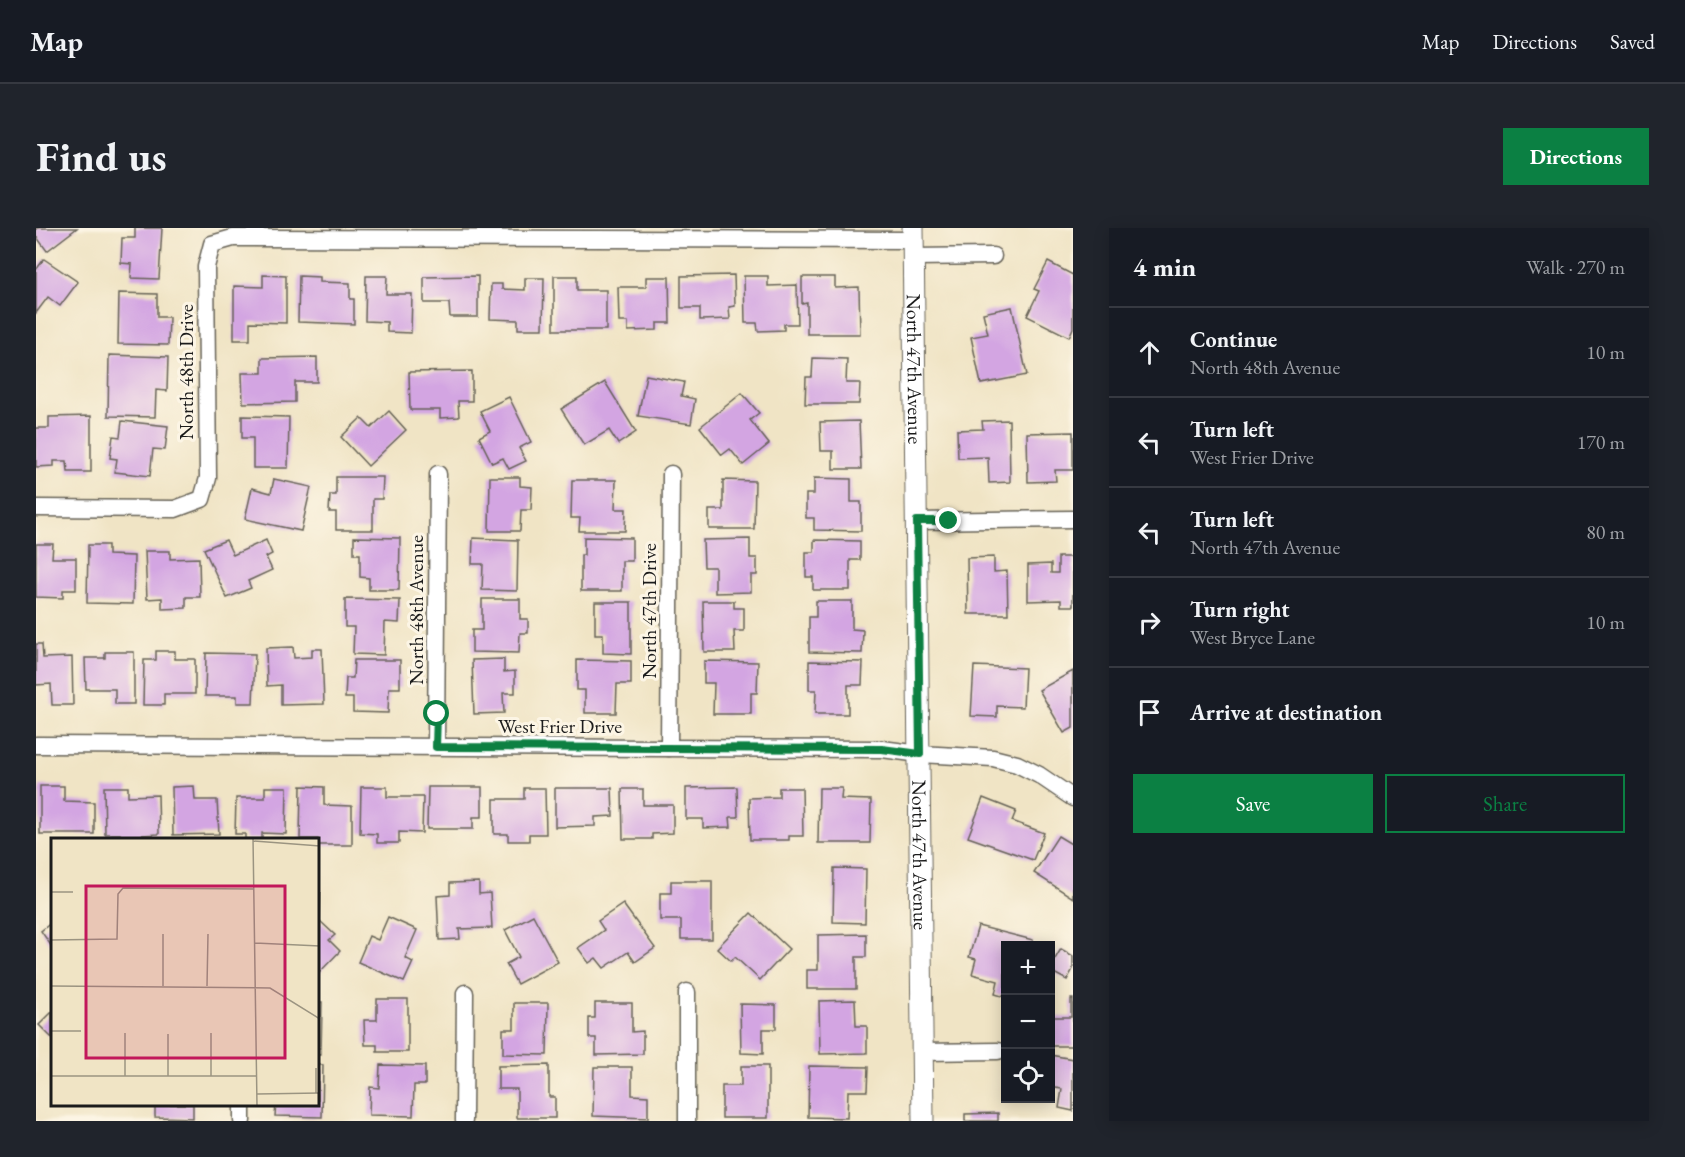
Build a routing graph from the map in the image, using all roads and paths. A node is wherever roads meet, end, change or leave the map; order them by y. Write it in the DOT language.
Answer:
graph roads {
  1 [pos="913,242"];
  2 [pos="993,256"];
  3 [pos="438,474"];
  4 [pos="671,474"];
  5 [pos="36,508"];
  6 [pos="1073,519"];
  7 [pos="917,521"];
  8 [pos="36,746"];
  9 [pos="436,747"];
  10 [pos="669,748"];
  11 [pos="920,754"];
  12 [pos="1073,798"];
  13 [pos="465,993"];
  14 [pos="687,993"];
  15 [pos="998,1051"];
  16 [pos="923,1052"];
  17 [pos="464,1121"];
  18 [pos="687,1121"];
  19 [pos="923,1121"];
  1 -- 2 [label="street"];
  1 -- 5 [label="street, North 48th Drive"];
  1 -- 7 [label="street, North 47th Avenue"];
  3 -- 9 [label="street, North 48th Avenue"];
  4 -- 10 [label="street, North 47th Drive"];
  6 -- 7 [label="street"];
  7 -- 11 [label="street, North 47th Avenue"];
  8 -- 9 [label="street, West Frier Drive"];
  9 -- 10 [label="street, West Frier Drive"];
  10 -- 11 [label="street, West Frier Drive"];
  11 -- 12 [label="street, West Frier Drive"];
  11 -- 16 [label="street, North 47th Avenue"];
  13 -- 17 [label="street"];
  14 -- 18 [label="street"];
  15 -- 16 [label="street"];
  16 -- 19 [label="street, North 47th Avenue"];
}
